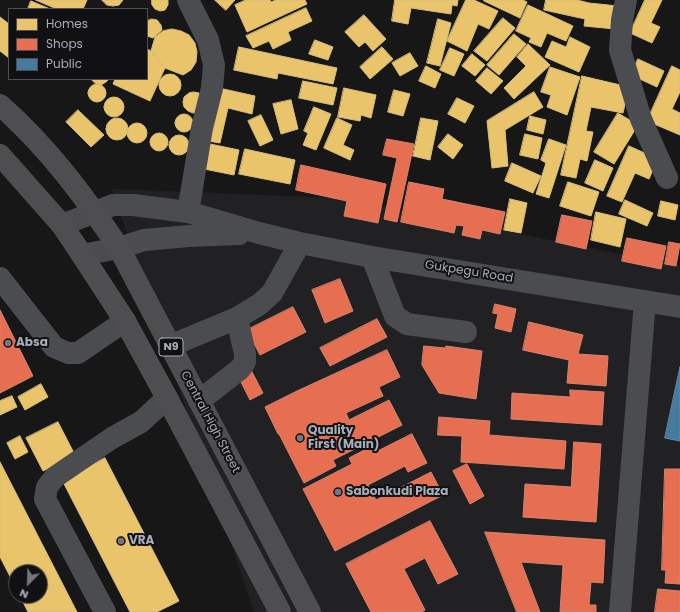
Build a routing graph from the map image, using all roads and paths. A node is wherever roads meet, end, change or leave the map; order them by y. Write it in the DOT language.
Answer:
graph roads {
  1 [pos="188,0"];
  2 [pos="626,0"];
  3 [pos="0,105"];
  4 [pos="0,155"];
  5 [pos="667,178"];
  6 [pos="94,212"];
  7 [pos="188,212"];
  8 [pos="62,225"];
  9 [pos="259,233"];
  10 [pos="300,243"];
  11 [pos="119,248"];
  12 [pos="82,255"];
  13 [pos="372,256"];
  14 [pos="0,278"];
  15 [pos="645,301"];
  16 [pos="680,307"];
  17 [pos="237,318"];
  18 [pos="125,321"];
  19 [pos="466,332"];
  20 [pos="170,346"];
  21 [pos="167,398"];
  22 [pos="199,401"];
  23 [pos="105,612"];
  24 [pos="280,612"];
  25 [pos="310,612"];
  26 [pos="620,612"];
  1 -- 7 [label="street"];
  2 -- 5 [label="street"];
  3 -- 6 [label="highway, Central High Street / N9"];
  4 -- 8 [label="highway, N9"];
  6 -- 7 [label="street, Gukpegu Road"];
  6 -- 8 [label="street, Gukpegu Road"];
  6 -- 11 [label="highway, Central High Street / N9"];
  7 -- 9 [label="street, Gukpegu Road"];
  8 -- 12 [label="highway, N9"];
  9 -- 10 [label="street, Gukpegu Road"];
  9 -- 11 [label="street, Gukpegu Road"];
  10 -- 13 [label="street, Gukpegu Road"];
  10 -- 17 [label="street"];
  11 -- 12 [label="street, Gukpegu Road"];
  11 -- 20 [label="highway, Central High Street / N9"];
  12 -- 18 [label="highway, N9"];
  13 -- 15 [label="street, Gukpegu Road"];
  13 -- 19 [label="street"];
  14 -- 18 [label="street"];
  15 -- 16 [label="street, Gukpegu Road"];
  15 -- 26 [label="street"];
  17 -- 20 [label="street"];
  17 -- 22 [label="street"];
  18 -- 21 [label="highway, N9"];
  20 -- 22 [label="highway, Central High Street / N9"];
  21 -- 23 [label="street"];
  21 -- 24 [label="highway, N9"];
  22 -- 25 [label="highway, Central High Street / N9"];
}
